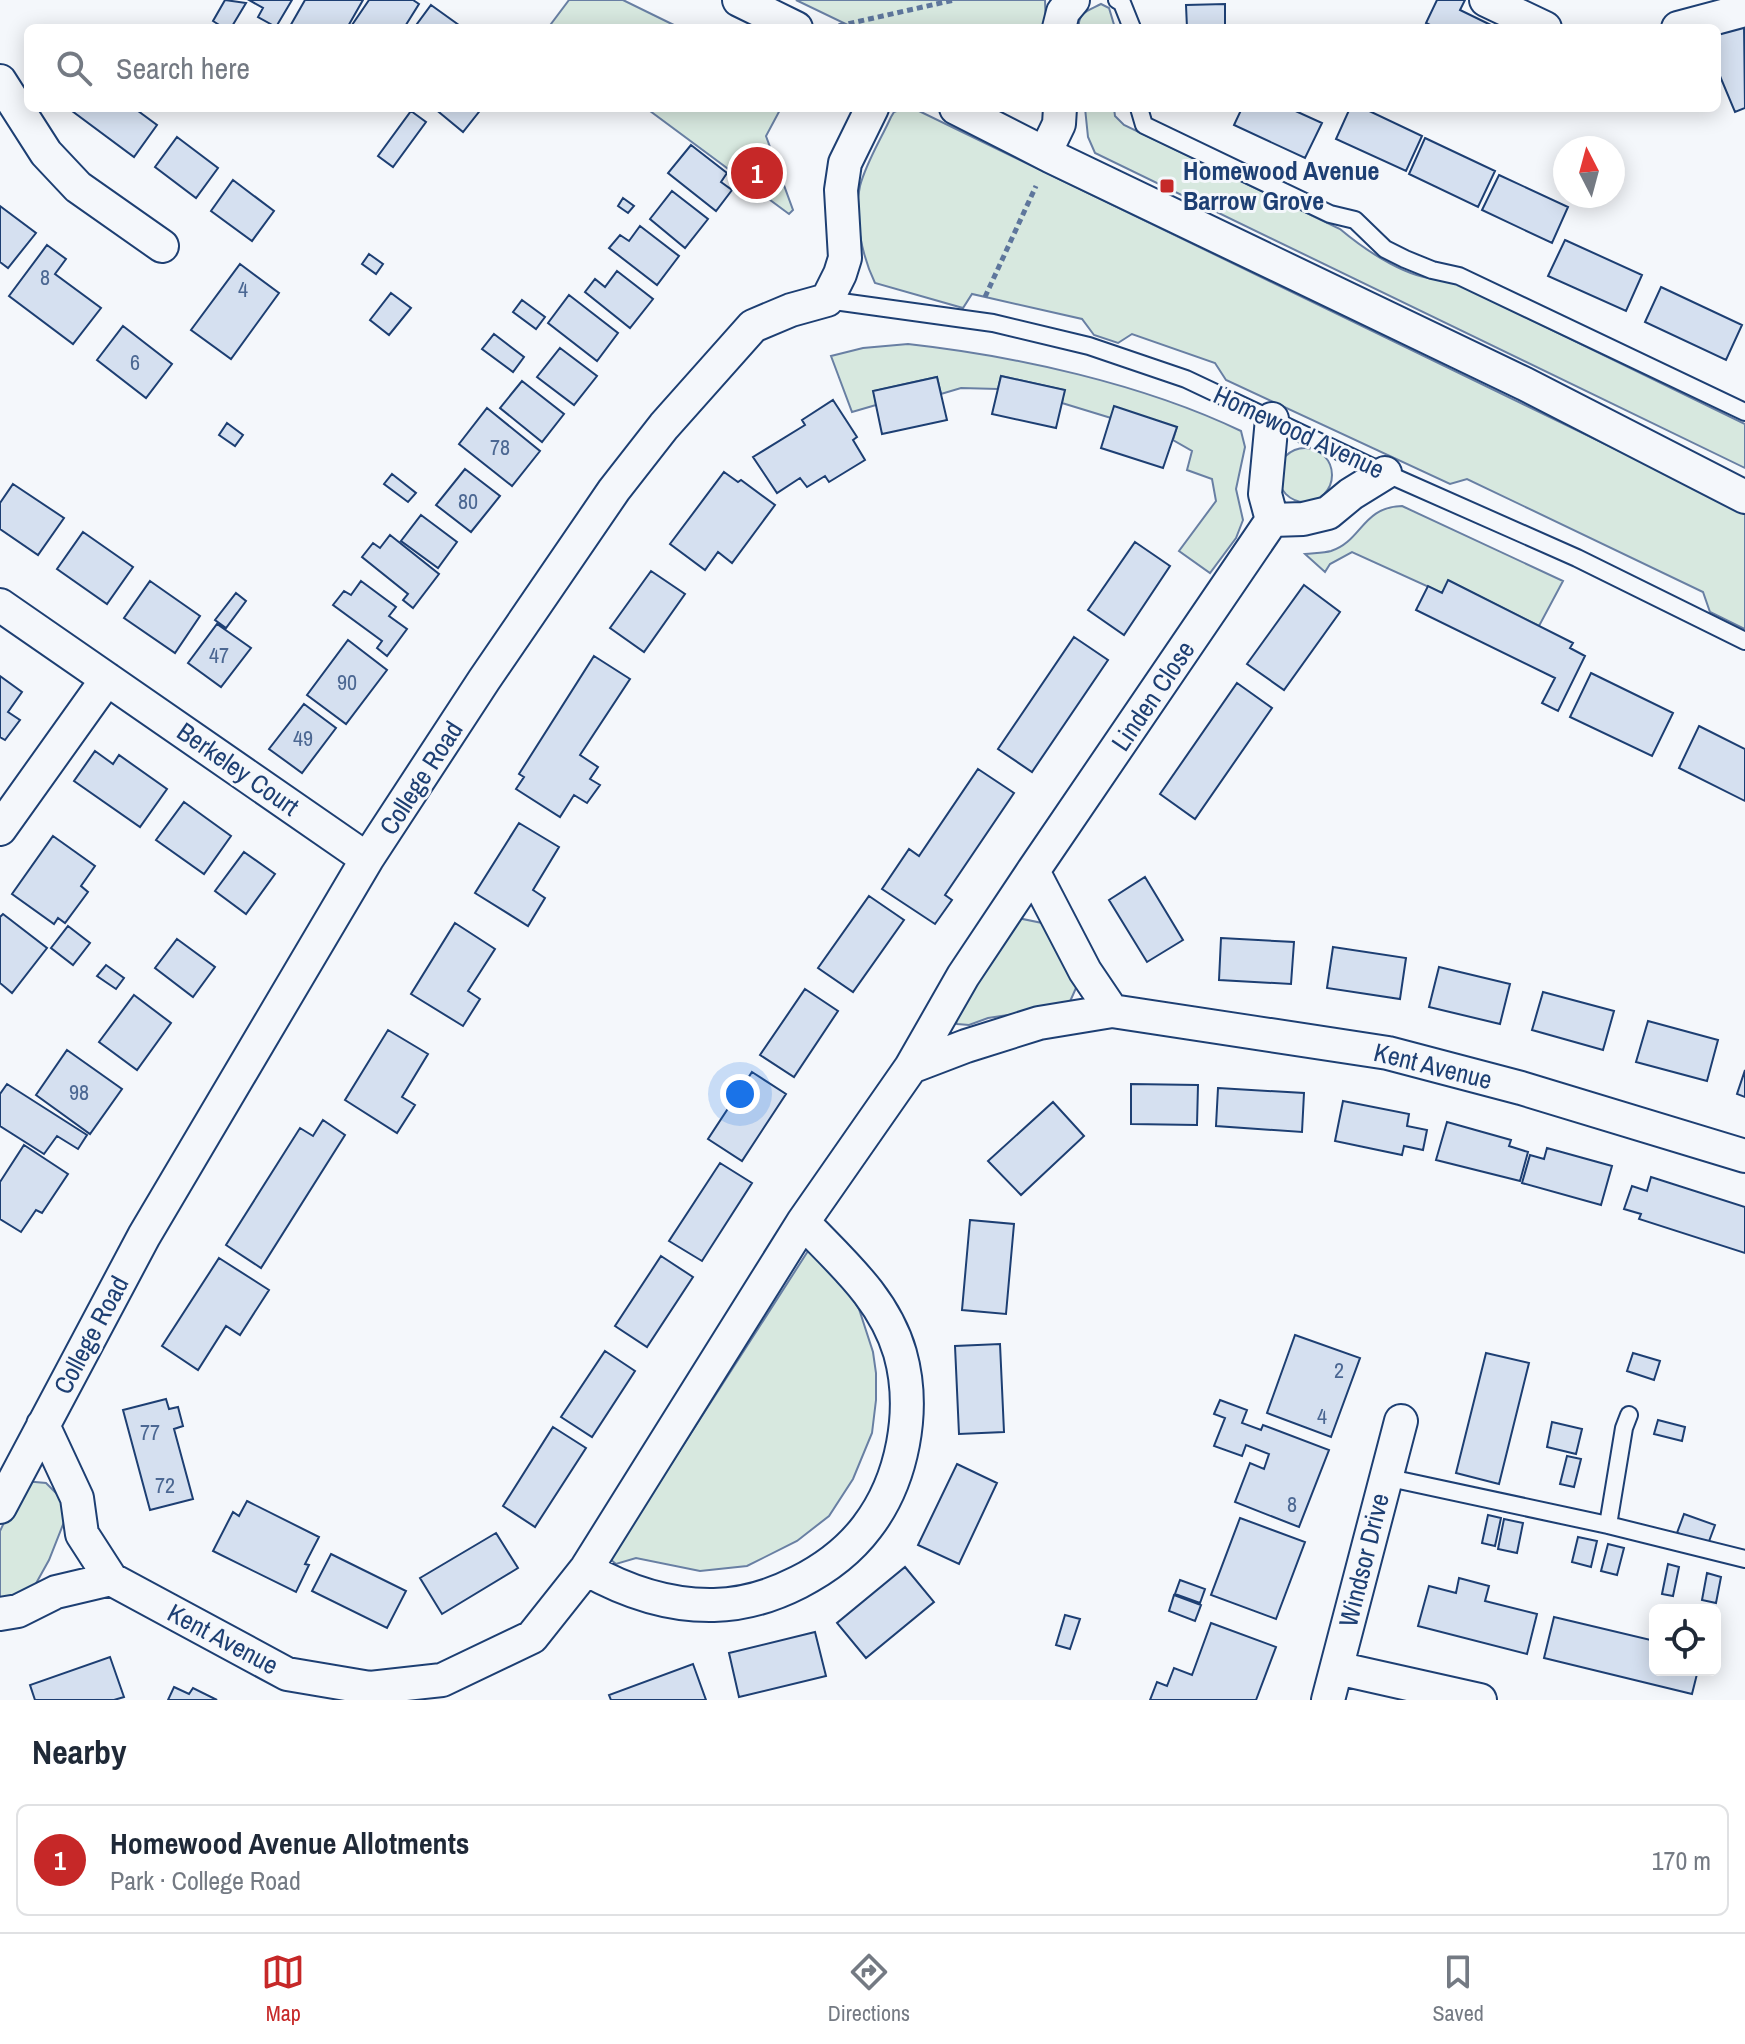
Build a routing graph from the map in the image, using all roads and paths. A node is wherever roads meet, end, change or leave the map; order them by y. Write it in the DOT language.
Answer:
graph roads {
  1 [pos="739,0"];
  2 [pos="954,0"];
  3 [pos="1073,0"];
  4 [pos="1117,0"];
  5 [pos="1486,0"];
  6 [pos="1745,10"];
  7 [pos="788,24"];
  8 [pos="846,24"];
  9 [pos="1060,24"];
  10 [pos="1130,24"];
  11 [pos="1537,24"];
  12 [pos="1693,24"];
  13 [pos="0,81"];
  14 [pos="870,112"];
  15 [pos="964,112"];
  16 [pos="1060,112"];
  17 [pos="1140,112"];
  18 [pos="1047,154"];
  19 [pos="162,246"];
  20 [pos="827,300"];
  21 [pos="975,319"];
  22 [pos="1745,412"];
  23 [pos="1272,419"];
  24 [pos="1385,473"];
  25 [pos="1745,497"];
  26 [pos="1272,520"];
  27 [pos="0,605"];
  28 [pos="1745,641"];
  29 [pos="107,679"];
  30 [pos="0,829"];
  31 [pos="367,859"];
  32 [pos="1033,871"];
  33 [pos="1112,1011"];
  34 [pos="911,1067"];
  35 [pos="1745,1156"];
  36 [pos="803,1222"];
  37 [pos="1629,1415"];
  38 [pos="1401,1421"];
  39 [pos="43,1425"];
  40 [pos="1385,1477"];
  41 [pos="0,1507"];
  42 [pos="1608,1525"];
  43 [pos="1745,1559"];
  44 [pos="586,1569"];
  45 [pos="111,1579"];
  46 [pos="0,1614"];
  47 [pos="1337,1668"];
  48 [pos="446,1690"];
  49 [pos="1328,1700"];
  50 [pos="1480,1700"];
  1 -- 7 [label="street"];
  2 -- 8 [label="path"];
  3 -- 9 [label="street"];
  4 -- 10 [label="lane"];
  5 -- 11 [label="street"];
  6 -- 12 [label="street"];
  13 -- 19 [label="street"];
  14 -- 20 [label="street"];
  15 -- 18 [label="street"];
  16 -- 18 [label="street"];
  17 -- 22 [label="lane"];
  18 -- 21 [label="path"];
  18 -- 25 [label="street"];
  20 -- 21 [label="lane, Homewood Avenue"];
  20 -- 31 [label="street, College Road"];
  21 -- 23 [label="lane, Homewood Avenue"];
  23 -- 24 [label="lane, Homewood Avenue"];
  23 -- 26 [label="street"];
  24 -- 26 [label="street"];
  24 -- 28 [label="lane, Homewood Avenue"];
  26 -- 32 [label="street, Linden Close"];
  27 -- 29 [label="street, Berkeley Court"];
  29 -- 30 [label="street"];
  29 -- 31 [label="street, Berkeley Court"];
  31 -- 39 [label="street, College Road"];
  32 -- 33 [label="street"];
  32 -- 34 [label="street, Kent Avenue"];
  33 -- 34 [label="street, Kent Avenue"];
  33 -- 35 [label="street, Kent Avenue"];
  34 -- 36 [label="street, Kent Avenue"];
  36 -- 44 [label="street, Kent Avenue"];
  36 -- 44 [label="street"];
  37 -- 42 [label="lane"];
  38 -- 40 [label="street, Windsor Drive"];
  39 -- 41 [label="street, College Road"];
  39 -- 45 [label="street, Kent Avenue"];
  40 -- 42 [label="lane"];
  40 -- 47 [label="street, Windsor Drive"];
  42 -- 43 [label="lane"];
  44 -- 48 [label="street, Kent Avenue"];
  45 -- 46 [label="street"];
  45 -- 48 [label="street, Kent Avenue"];
  47 -- 49 [label="street, Windsor Drive"];
  47 -- 50 [label="street"];
}
